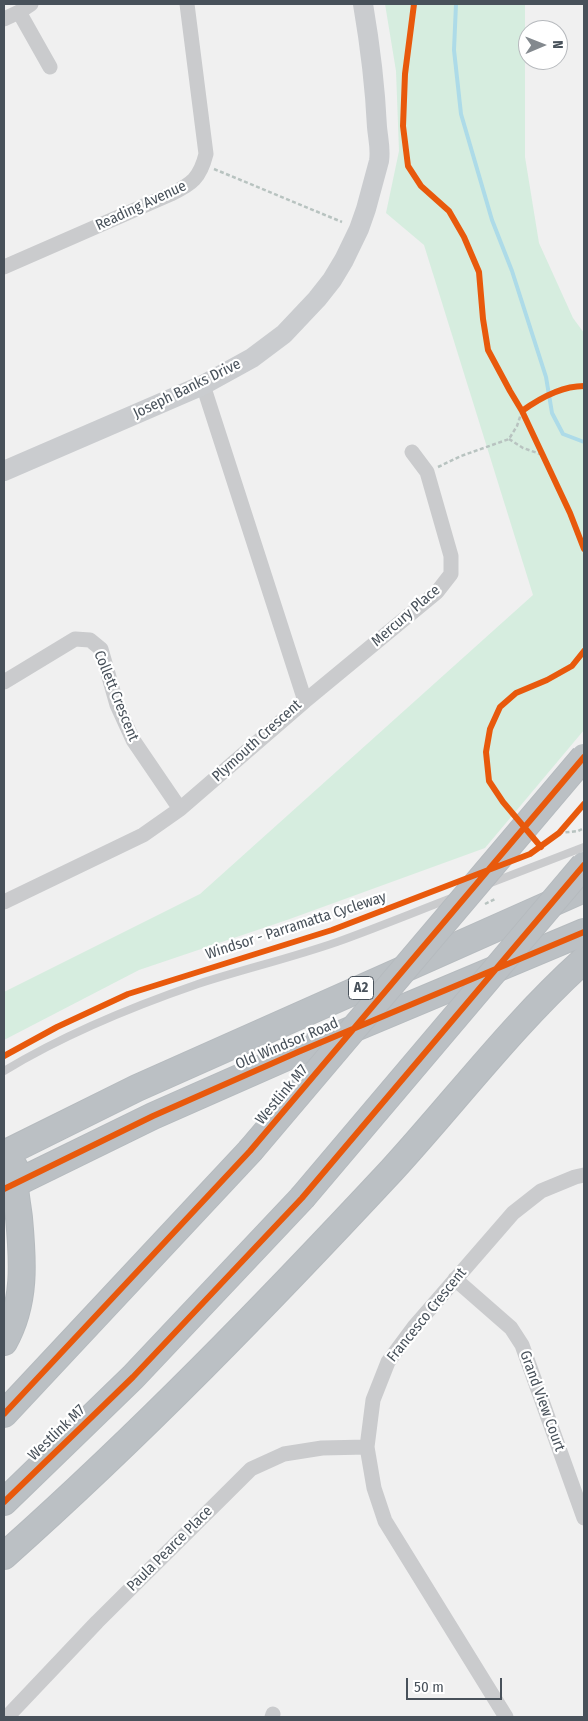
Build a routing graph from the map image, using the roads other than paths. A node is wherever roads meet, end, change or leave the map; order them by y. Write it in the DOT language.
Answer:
graph roads {
  1 [pos="187,4"];
  2 [pos="363,4"];
  3 [pos="25,8"];
  4 [pos="4,18"];
  5 [pos="50,67"];
  6 [pos="4,267"];
  7 [pos="203,385"];
  8 [pos="412,452"];
  9 [pos="4,471"];
  10 [pos="4,682"];
  11 [pos="305,701"];
  12 [pos="584,757"];
  13 [pos="180,809"];
  14 [pos="584,847"];
  15 [pos="584,865"];
  16 [pos="584,889"];
  17 [pos="4,902"];
  18 [pos="584,932"];
  19 [pos="584,960"];
  20 [pos="4,1070"];
  21 [pos="52,1130"];
  22 [pos="4,1154"];
  23 [pos="584,1175"];
  24 [pos="9,1187"];
  25 [pos="455,1279"];
  26 [pos="4,1342"];
  27 [pos="4,1414"];
  28 [pos="367,1447"];
  29 [pos="4,1502"];
  30 [pos="584,1518"];
  31 [pos="4,1556"];
  32 [pos="7,1717"];
  33 [pos="506,1717"];
  1 -- 6 [label="street, Reading Avenue"];
  2 -- 7 [label="street, Joseph Banks Drive"];
  3 -- 4 [label="street"];
  3 -- 5 [label="street"];
  7 -- 9 [label="street, Joseph Banks Drive"];
  7 -- 11 [label="street, Plymouth Crescent"];
  8 -- 11 [label="street, Mercury Place"];
  10 -- 13 [label="street, Collett Crescent"];
  11 -- 13 [label="street, Plymouth Crescent"];
  12 -- 27 [label="highway, Westlink M7, bridge"];
  13 -- 17 [label="street, Plymouth Crescent"];
  14 -- 20 [label="lane"];
  15 -- 29 [label="highway, Westlink M7, bridge"];
  16 -- 21 [label="highway, Old Windsor Road / A2"];
  18 -- 24 [label="highway, Old Windsor Road"];
  19 -- 31 [label="highway"];
  21 -- 22 [label="highway, Old Windsor Road / A2"];
  21 -- 24 [label="highway"];
  23 -- 25 [label="street, Francesco Crescent"];
  24 -- 26 [label="highway"];
  25 -- 28 [label="street, Francesco Crescent"];
  25 -- 30 [label="street, Grand View Court"];
  28 -- 32 [label="street, Paula Pearce Place"];
  28 -- 33 [label="street, Francesco Crescent"];
}
